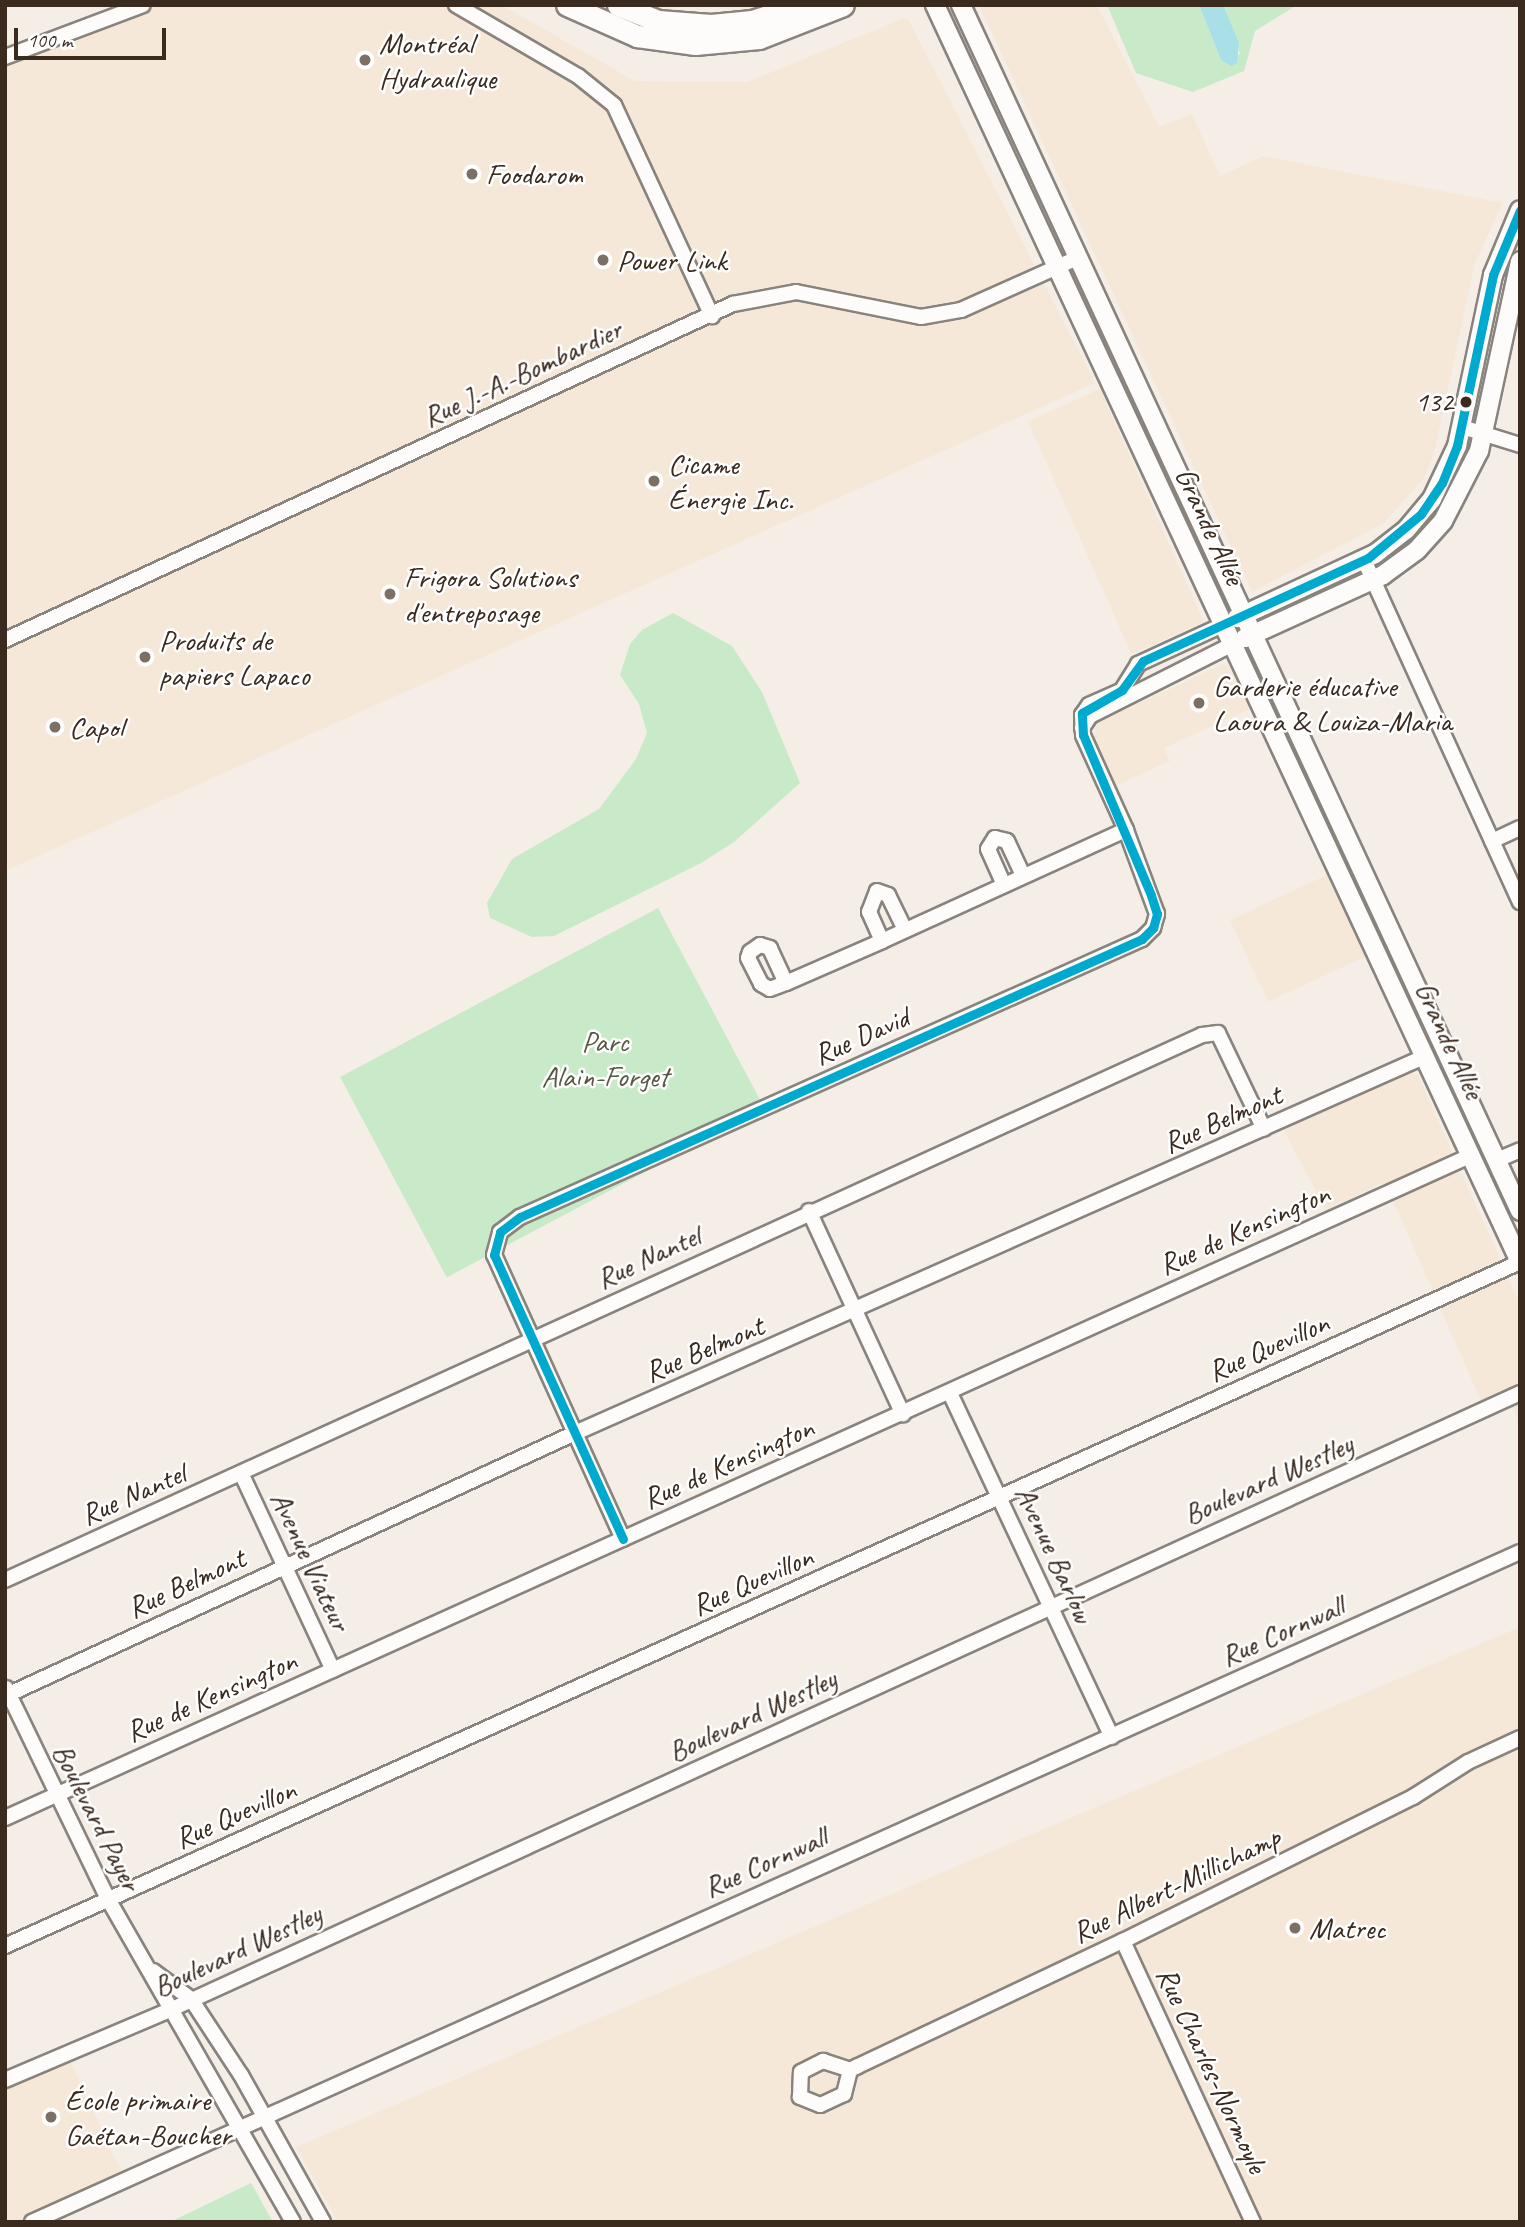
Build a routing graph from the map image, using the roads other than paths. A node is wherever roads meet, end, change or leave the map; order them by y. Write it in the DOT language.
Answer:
graph roads {
  1 [pos="143,5"];
  2 [pos="456,5"];
  3 [pos="567,5"];
  4 [pos="618,5"];
  5 [pos="802,5"];
  6 [pos="843,5"];
  7 [pos="935,5"];
  8 [pos="961,5"];
  9 [pos="5,57"];
  10 [pos="1520,210"];
  11 [pos="1077,258"];
  12 [pos="1520,261"];
  13 [pos="1057,266"];
  14 [pos="712,316"];
  15 [pos="1462,427"];
  16 [pos="1483,434"];
  17 [pos="1520,445"];
  18 [pos="1364,560"];
  19 [pos="1374,580"];
  20 [pos="1246,614"];
  21 [pos="1225,624"];
  22 [pos="1255,634"];
  23 [pos="5,640"];
  24 [pos="1233,644"];
  25 [pos="1082,728"];
  26 [pos="1520,828"];
  27 [pos="1126,830"];
  28 [pos="1492,841"];
  29 [pos="1023,876"];
  30 [pos="1004,885"];
  31 [pos="1520,902"];
  32 [pos="905,930"];
  33 [pos="882,941"];
  34 [pos="786,983"];
  35 [pos="1426,1056"];
  36 [pos="1264,1129"];
  37 [pos="1520,1150"];
  38 [pos="1472,1155"];
  39 [pos="1497,1160"];
  40 [pos="810,1211"];
  41 [pos="1520,1211"];
  42 [pos="1520,1262"];
  43 [pos="853,1312"];
  44 [pos="533,1341"];
  45 [pos="950,1393"];
  46 [pos="1520,1393"];
  47 [pos="903,1414"];
  48 [pos="575,1433"];
  49 [pos="242,1475"];
  50 [pos="1000,1497"];
  51 [pos="624,1539"];
  52 [pos="1520,1552"];
  53 [pos="284,1566"];
  54 [pos="5,1580"];
  55 [pos="1051,1606"];
  56 [pos="333,1670"];
  57 [pos="7,1692"];
  58 [pos="1112,1737"];
  59 [pos="1520,1738"];
  60 [pos="54,1796"];
  61 [pos="5,1818"];
  62 [pos="108,1899"];
  63 [pos="1123,1941"];
  64 [pos="5,1946"];
  65 [pos="149,1968"];
  66 [pos="191,1999"];
  67 [pos="172,2009"];
  68 [pos="850,2070"];
  69 [pos="5,2080"];
  70 [pos="264,2116"];
  71 [pos="241,2127"];
  72 [pos="32,2222"];
  73 [pos="293,2222"];
  74 [pos="323,2222"];
  75 [pos="1253,2222"];
  1 -- 9 [label="street"];
  2 -- 14 [label="street"];
  3 -- 6 [label="highway"];
  4 -- 5 [label="highway"];
  7 -- 13 [label="main road, Grande Allée"];
  8 -- 11 [label="main road, Grande Allée"];
  10 -- 15 [label="main road"];
  11 -- 13 [label="street, Rue J.-A.-Bombardier"];
  11 -- 20 [label="main road, Grande Allée"];
  12 -- 16 [label="main road"];
  13 -- 14 [label="street, Rue J.-A.-Bombardier"];
  13 -- 21 [label="main road, Grande Allée"];
  14 -- 23 [label="street, Rue J.-A.-Bombardier"];
  15 -- 16 [label="street"];
  15 -- 18 [label="main road"];
  16 -- 17 [label="street"];
  16 -- 19 [label="main road"];
  18 -- 19 [label="street"];
  18 -- 20 [label="main road"];
  19 -- 22 [label="main road"];
  19 -- 28 [label="street"];
  20 -- 21 [label="main road"];
  20 -- 22 [label="main road, Grande Allée"];
  21 -- 24 [label="main road, Grande Allée"];
  21 -- 25 [label="street"];
  22 -- 24 [label="main road"];
  22 -- 39 [label="main road, Grande Allée"];
  24 -- 25 [label="street"];
  24 -- 35 [label="main road, Grande Allée"];
  25 -- 27 [label="street, Rue David"];
  26 -- 28 [label="street"];
  27 -- 29 [label="street"];
  27 -- 44 [label="street, Rue David"];
  28 -- 31 [label="street"];
  29 -- 30 [label="street"];
  29 -- 30 [label="street"];
  30 -- 32 [label="street"];
  32 -- 33 [label="street"];
  32 -- 33 [label="street"];
  33 -- 34 [label="street"];
  35 -- 36 [label="street, Rue Belmont"];
  35 -- 38 [label="main road, Grande Allée"];
  36 -- 40 [label="street, Rue Nantel"];
  36 -- 43 [label="street, Rue Belmont"];
  37 -- 39 [label="street"];
  38 -- 42 [label="main road, Grande Allée"];
  38 -- 45 [label="street, Rue de Kensington"];
  39 -- 41 [label="main road, Grande Allée"];
  40 -- 43 [label="street"];
  40 -- 44 [label="street, Rue Nantel"];
  42 -- 50 [label="street, Rue Quevillon"];
  43 -- 47 [label="street"];
  43 -- 48 [label="street, Rue Belmont"];
  44 -- 48 [label="street"];
  44 -- 49 [label="street, Rue Nantel"];
  45 -- 47 [label="street, Rue de Kensington"];
  45 -- 50 [label="street, Avenue Barlow"];
  46 -- 55 [label="street, Boulevard Westley"];
  47 -- 51 [label="street, Rue de Kensington"];
  48 -- 51 [label="street"];
  48 -- 53 [label="street, Rue Belmont"];
  49 -- 53 [label="street, Avenue Viateur"];
  49 -- 54 [label="street, Rue Nantel"];
  50 -- 55 [label="street, Avenue Barlow"];
  50 -- 62 [label="street, Rue Quevillon"];
  51 -- 56 [label="street, Rue de Kensington"];
  52 -- 58 [label="street, Rue Cornwall"];
  53 -- 56 [label="street, Avenue Viateur"];
  53 -- 57 [label="street, Rue Belmont"];
  55 -- 58 [label="street, Avenue Barlow"];
  55 -- 66 [label="street, Boulevard Westley"];
  56 -- 60 [label="street, Rue de Kensington"];
  57 -- 60 [label="street, Boulevard Payer"];
  58 -- 70 [label="street, Rue Cornwall"];
  59 -- 63 [label="street, Rue Albert-Millichamp"];
  60 -- 61 [label="street, Rue de Kensington"];
  60 -- 62 [label="street, Boulevard Payer"];
  62 -- 64 [label="street, Rue Quevillon"];
  62 -- 65 [label="street, Boulevard Payer"];
  63 -- 68 [label="street, Rue Albert-Millichamp"];
  63 -- 75 [label="street, Rue Charles-Normoyle"];
  65 -- 66 [label="street, Boulevard Payer"];
  65 -- 67 [label="street, Boulevard Payer"];
  66 -- 67 [label="street, Boulevard Westley"];
  66 -- 70 [label="street, Boulevard Payer"];
  67 -- 69 [label="street, Boulevard Westley"];
  67 -- 71 [label="street, Boulevard Payer"];
  70 -- 71 [label="street, Rue Cornwall"];
  70 -- 74 [label="street, Boulevard Payer"];
  71 -- 72 [label="street, Rue Cornwall"];
  71 -- 73 [label="street, Boulevard Payer"];
}
